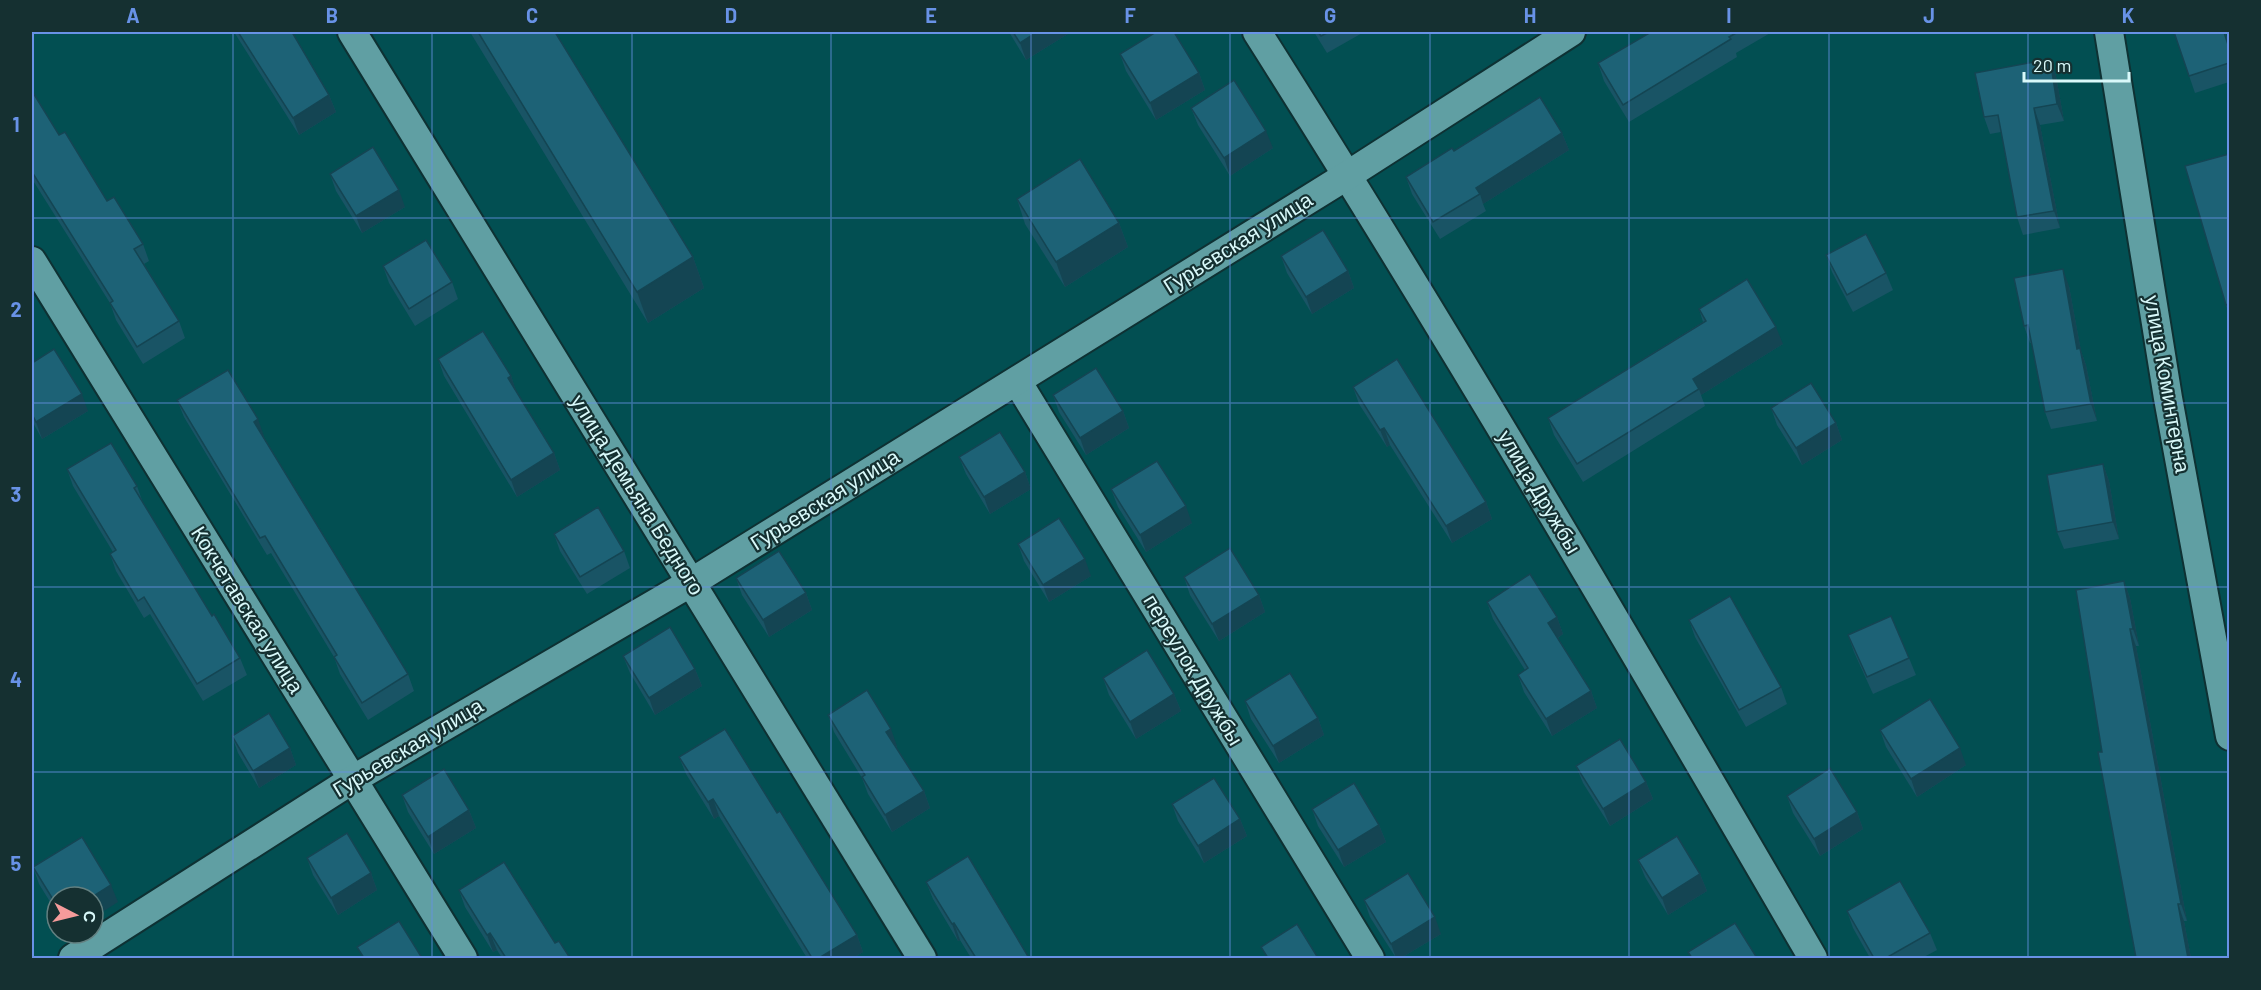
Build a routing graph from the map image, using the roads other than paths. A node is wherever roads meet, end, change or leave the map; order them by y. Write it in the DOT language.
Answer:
graph roads {
  1 [pos="352,32"];
  2 [pos="1257,32"];
  3 [pos="1571,32"];
  4 [pos="2109,32"];
  5 [pos="1348,175"];
  6 [pos="32,261"];
  7 [pos="1017,381"];
  8 [pos="692,582"];
  9 [pos="2229,736"];
  10 [pos="352,780"];
  11 [pos="73,958"];
  12 [pos="463,958"];
  13 [pos="922,958"];
  14 [pos="1370,958"];
  15 [pos="1813,958"];
  1 -- 8 [label="street, улица Демьяна Бедного"];
  2 -- 5 [label="street, улица Дружбы"];
  3 -- 5 [label="street, Гурьевская улица"];
  4 -- 9 [label="street, улица Коминтерна"];
  5 -- 7 [label="street, Гурьевская улица"];
  5 -- 15 [label="street, улица Дружбы"];
  6 -- 10 [label="street, Кокчетавская улица"];
  7 -- 8 [label="street, Гурьевская улица"];
  7 -- 14 [label="street, переулок Дружбы"];
  8 -- 10 [label="street, Гурьевская улица"];
  8 -- 13 [label="street, улица Демьяна Бедного"];
  10 -- 11 [label="street, Гурьевская улица"];
  10 -- 12 [label="street, Кокчетавская улица"];
}
